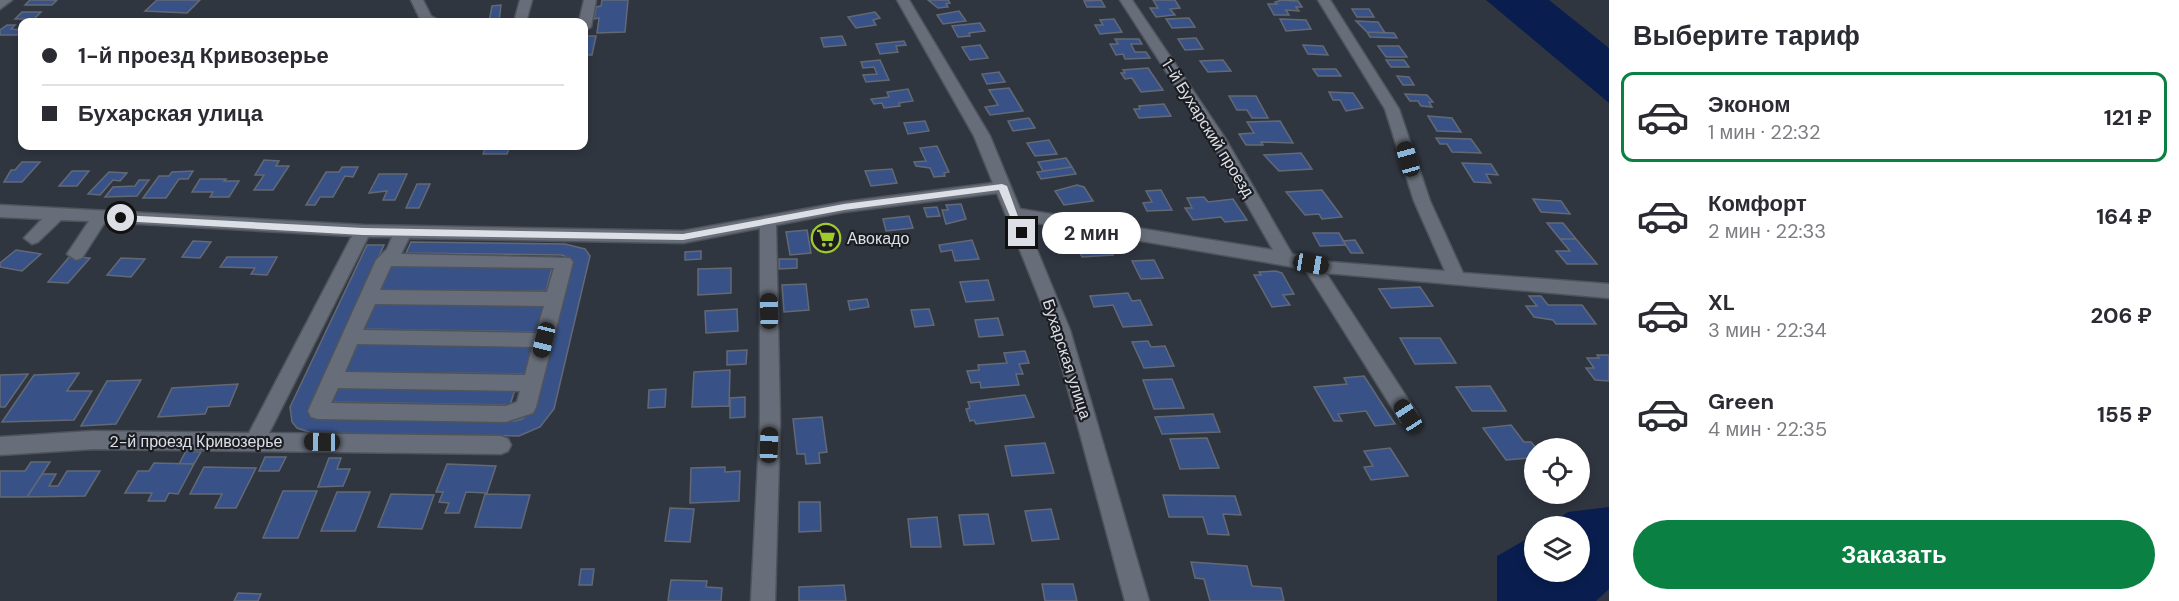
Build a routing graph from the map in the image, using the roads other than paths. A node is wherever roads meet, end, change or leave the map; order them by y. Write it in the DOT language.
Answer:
graph roads {
  1 [pos="6,0"];
  2 [pos="417,0"];
  3 [pos="526,0"];
  4 [pos="590,0"];
  5 [pos="903,0"];
  6 [pos="1126,0"];
  7 [pos="1324,0"];
  8 [pos="0,5"];
  9 [pos="430,18"];
  10 [pos="521,18"];
  11 [pos="586,18"];
  12 [pos="1002,186"];
  13 [pos="0,211"];
  14 [pos="57,214"];
  15 [pos="1014,214"];
  16 [pos="100,217"];
  17 [pos="768,223"];
  18 [pos="363,231"];
  19 [pos="403,232"];
  20 [pos="32,238"];
  21 [pos="76,254"];
  22 [pos="1286,258"];
  23 [pos="385,260"];
  24 [pos="1311,264"];
  25 [pos="1457,278"];
  26 [pos="1609,291"];
  27 [pos="369,297"];
  28 [pos="554,299"];
  29 [pos="351,337"];
  30 [pos="544,340"];
  31 [pos="332,380"];
  32 [pos="533,382"];
  33 [pos="1408,416"];
  34 [pos="255,441"];
  35 [pos="501,445"];
  36 [pos="0,446"];
  37 [pos="763,601"];
  38 [pos="1137,601"];
  1 -- 8 [label="street"];
  2 -- 9 [label="street"];
  3 -- 10 [label="street"];
  4 -- 11 [label="street"];
  5 -- 12 [label="street, Бухарская улица"];
  6 -- 22 [label="street, 1-й Бухарский проезд"];
  7 -- 25 [label="street"];
  12 -- 15 [label="street, Бухарская улица"];
  12 -- 17 [label="street"];
  13 -- 14 [label="street"];
  14 -- 16 [label="street"];
  14 -- 20 [label="street"];
  15 -- 22 [label="street"];
  15 -- 38 [label="street, Бухарская улица"];
  16 -- 18 [label="street"];
  16 -- 21 [label="street"];
  17 -- 19 [label="street"];
  17 -- 37 [label="street"];
  18 -- 19 [label="street"];
  18 -- 34 [label="street"];
  19 -- 23 [label="street"];
  22 -- 24 [label="street"];
  23 -- 27 [label="street"];
  23 -- 28 [label="street"];
  24 -- 25 [label="street"];
  24 -- 33 [label="street"];
  25 -- 26 [label="street"];
  27 -- 28 [label="street"];
  27 -- 29 [label="street"];
  28 -- 30 [label="street"];
  29 -- 30 [label="street"];
  29 -- 31 [label="street"];
  30 -- 32 [label="street"];
  31 -- 32 [label="street"];
  31 -- 32 [label="street"];
  34 -- 35 [label="street, 2-й проезд Кривозерье"];
  34 -- 36 [label="street, 2-й проезд Кривозерье"];
}
